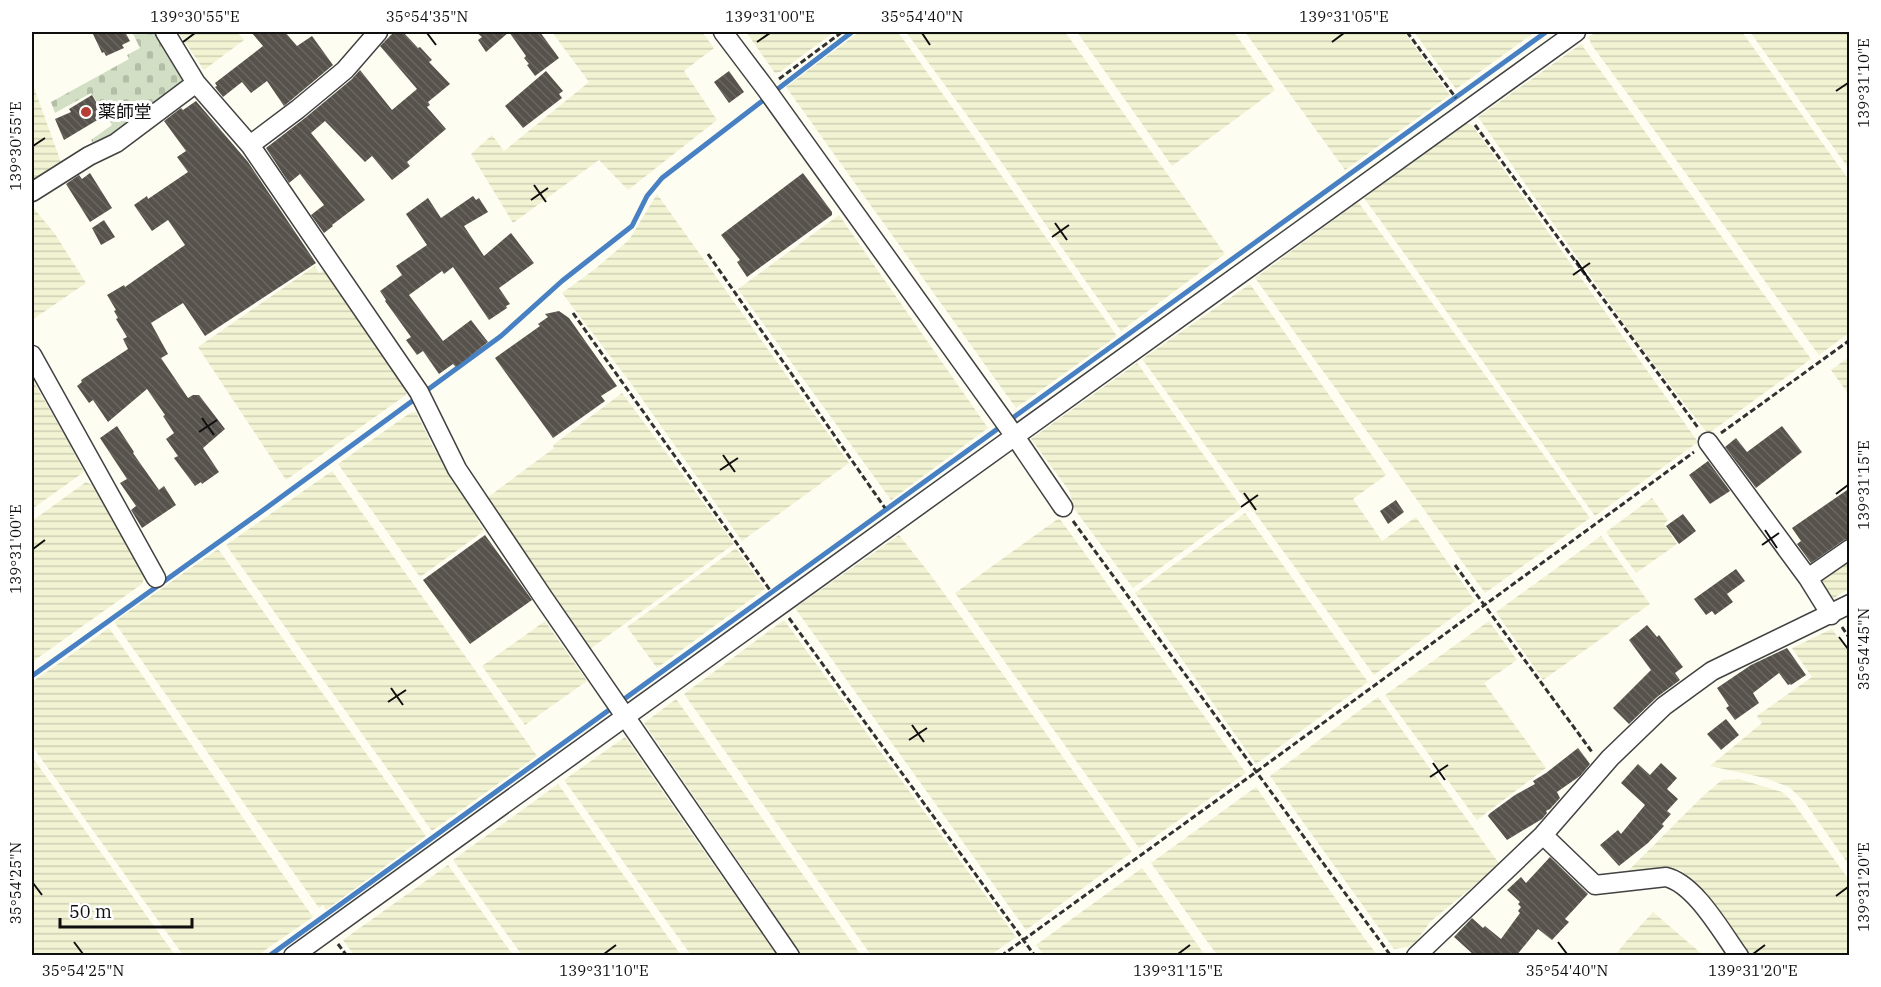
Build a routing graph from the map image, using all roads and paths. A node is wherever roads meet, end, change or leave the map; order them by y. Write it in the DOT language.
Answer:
graph roads {
  1 [pos="165,32"];
  2 [pos="378,32"];
  3 [pos="723,32"];
  4 [pos="842,32"];
  5 [pos="1407,32"];
  6 [pos="1576,32"];
  7 [pos="196,83"];
  8 [pos="766,89"];
  9 [pos="1465,111"];
  10 [pos="249,145"];
  11 [pos="32,192"];
  12 [pos="708,254"];
  13 [pos="573,313"];
  14 [pos="1850,340"];
  15 [pos="32,355"];
  16 [pos="1014,435"];
  17 [pos="1708,442"];
  18 [pos="1063,507"];
  19 [pos="895,522"];
  20 [pos="1850,549"];
  21 [pos="1455,565"];
  22 [pos="156,578"];
  23 [pos="1808,578"];
  24 [pos="1850,604"];
  25 [pos="780,605"];
  26 [pos="1485,605"];
  27 [pos="1831,615"];
  28 [pos="626,717"];
  29 [pos="1603,767"];
  30 [pos="1256,772"];
  31 [pos="1543,835"];
  32 [pos="1023,939"];
  33 [pos="293,956"];
  34 [pos="790,956"];
  35 [pos="1001,956"];
  36 [pos="1035,956"];
  37 [pos="1391,956"];
  38 [pos="1416,956"];
  39 [pos="1738,956"];
  1 -- 7 [label="street"];
  2 -- 10 [label="street"];
  3 -- 8 [label="street"];
  4 -- 8 [label="path"];
  5 -- 9 [label="path"];
  6 -- 9 [label="street"];
  7 -- 10 [label="street"];
  7 -- 11 [label="street"];
  8 -- 16 [label="street"];
  9 -- 16 [label="street"];
  9 -- 17 [label="path"];
  10 -- 28 [label="street"];
  12 -- 19 [label="path"];
  13 -- 25 [label="path"];
  14 -- 17 [label="path"];
  15 -- 22 [label="street"];
  16 -- 18 [label="street"];
  16 -- 19 [label="street"];
  17 -- 23 [label="street"];
  17 -- 26 [label="path"];
  18 -- 30 [label="path"];
  19 -- 25 [label="street"];
  20 -- 23 [label="street"];
  21 -- 26 [label="path"];
  23 -- 27 [label="street"];
  24 -- 27 [label="street"];
  25 -- 28 [label="street"];
  25 -- 32 [label="path"];
  26 -- 29 [label="path"];
  26 -- 30 [label="path"];
  27 -- 29 [label="street"];
  28 -- 33 [label="street"];
  28 -- 34 [label="street"];
  29 -- 31 [label="street"];
  30 -- 32 [label="path"];
  30 -- 37 [label="path"];
  31 -- 38 [label="street"];
  31 -- 39 [label="street"];
  32 -- 35 [label="path"];
  32 -- 36 [label="path"];
}
